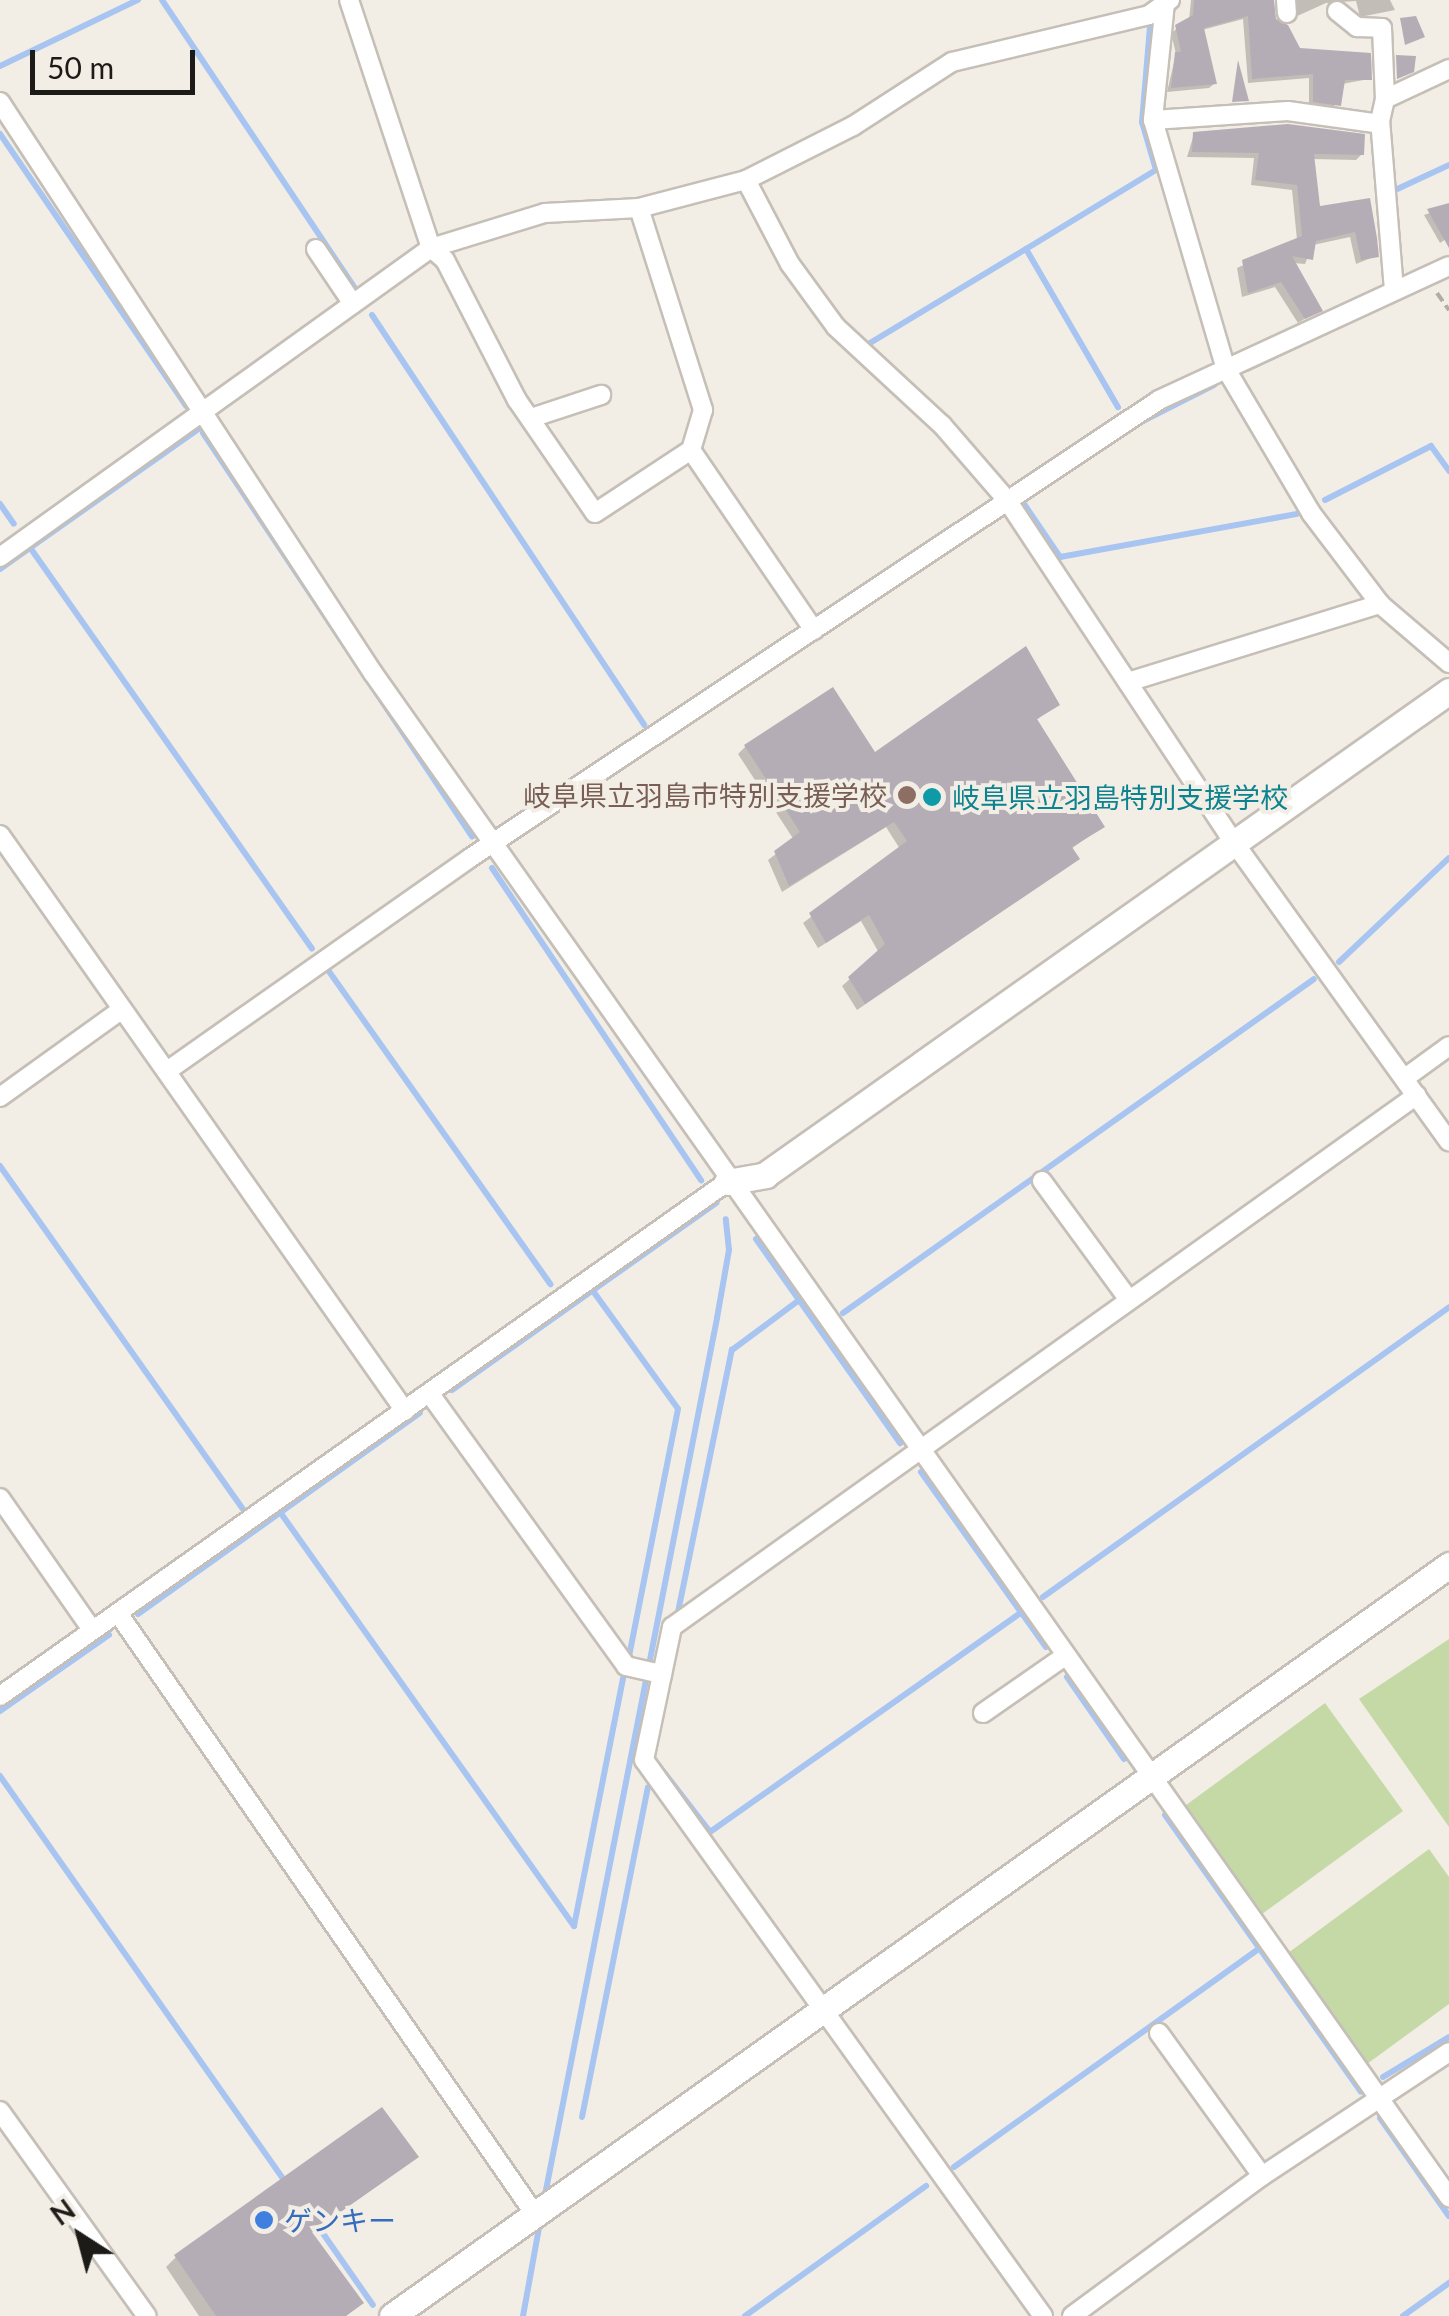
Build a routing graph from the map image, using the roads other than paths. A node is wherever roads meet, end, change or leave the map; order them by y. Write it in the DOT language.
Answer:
graph roads {
  1 [pos="348,0"];
  2 [pos="1167,2"];
  3 [pos="1337,11"];
  4 [pos="1449,69"];
  5 [pos="1386,99"];
  6 [pos="0,102"];
  7 [pos="1153,120"];
  8 [pos="1380,124"];
  9 [pos="746,180"];
  10 [pos="639,208"];
  11 [pos="431,248"];
  12 [pos="316,249"];
  13 [pos="1449,266"];
  14 [pos="1394,290"];
  15 [pos="353,304"];
  16 [pos="1226,369"];
  17 [pos="601,395"];
  18 [pos="205,411"];
  19 [pos="530,418"];
  20 [pos="691,450"];
  21 [pos="1007,500"];
  22 [pos="0,557"];
  23 [pos="1380,604"];
  24 [pos="814,630"];
  25 [pos="1449,664"];
  26 [pos="1128,682"];
  27 [pos="1449,691"];
  28 [pos="0,834"];
  29 [pos="1233,841"];
  30 [pos="497,843"];
  31 [pos="121,1010"];
  32 [pos="1449,1046"];
  33 [pos="167,1072"];
  34 [pos="1405,1078"];
  35 [pos="1417,1095"];
  36 [pos="0,1098"];
  37 [pos="1449,1142"];
  38 [pos="1042,1181"];
  39 [pos="728,1182"];
  40 [pos="1129,1300"];
  41 [pos="430,1394"];
  42 [pos="405,1411"];
  43 [pos="918,1452"];
  44 [pos="0,1498"];
  45 [pos="1449,1565"];
  46 [pos="120,1616"];
  47 [pos="92,1630"];
  48 [pos="1064,1656"];
  49 [pos="659,1673"];
  50 [pos="0,1696"];
  51 [pos="982,1713"];
  52 [pos="1148,1774"];
  53 [pos="822,2007"];
  54 [pos="1159,2033"];
  55 [pos="1449,2052"];
  56 [pos="1378,2098"];
  57 [pos="0,2111"];
  58 [pos="1262,2176"];
  59 [pos="1449,2197"];
  60 [pos="541,2208"];
  61 [pos="147,2316"];
  62 [pos="392,2316"];
  63 [pos="1042,2316"];
  64 [pos="1072,2316"];
  1 -- 11 [label="street"];
  2 -- 7 [label="street"];
  2 -- 9 [label="street"];
  3 -- 5 [label="street"];
  4 -- 5 [label="street"];
  5 -- 8 [label="street"];
  6 -- 18 [label="street"];
  7 -- 8 [label="street"];
  7 -- 16 [label="street"];
  8 -- 14 [label="street"];
  9 -- 10 [label="street"];
  9 -- 21 [label="street"];
  10 -- 11 [label="street"];
  10 -- 20 [label="street"];
  11 -- 15 [label="street"];
  11 -- 19 [label="street"];
  12 -- 15 [label="street"];
  13 -- 14 [label="street"];
  14 -- 16 [label="street"];
  15 -- 18 [label="street"];
  16 -- 21 [label="street"];
  16 -- 23 [label="street"];
  17 -- 19 [label="street"];
  18 -- 22 [label="street"];
  18 -- 30 [label="street"];
  19 -- 20 [label="street"];
  20 -- 24 [label="street"];
  21 -- 24 [label="street"];
  21 -- 26 [label="street"];
  23 -- 25 [label="street"];
  23 -- 26 [label="street"];
  24 -- 30 [label="street"];
  26 -- 29 [label="street"];
  27 -- 29 [label="street"];
  28 -- 31 [label="street"];
  29 -- 34 [label="street"];
  29 -- 39 [label="street"];
  30 -- 33 [label="street"];
  30 -- 39 [label="street"];
  31 -- 33 [label="street"];
  31 -- 36 [label="street"];
  32 -- 34 [label="street"];
  33 -- 42 [label="street"];
  34 -- 35 [label="street"];
  35 -- 37 [label="street"];
  35 -- 40 [label="street"];
  38 -- 40 [label="street"];
  39 -- 41 [label="street"];
  39 -- 43 [label="street"];
  40 -- 43 [label="street"];
  41 -- 42 [label="street"];
  41 -- 49 [label="street"];
  42 -- 46 [label="street"];
  43 -- 48 [label="street"];
  43 -- 49 [label="street"];
  44 -- 47 [label="street"];
  45 -- 52 [label="street"];
  46 -- 47 [label="street"];
  46 -- 60 [label="street"];
  47 -- 50 [label="street"];
  48 -- 51 [label="street"];
  48 -- 52 [label="street"];
  49 -- 53 [label="street"];
  52 -- 53 [label="street"];
  52 -- 56 [label="street"];
  53 -- 60 [label="street"];
  53 -- 63 [label="street"];
  54 -- 58 [label="street"];
  55 -- 56 [label="street"];
  56 -- 58 [label="street"];
  56 -- 59 [label="street"];
  57 -- 61 [label="street"];
  58 -- 64 [label="street"];
  60 -- 62 [label="street"];
}
